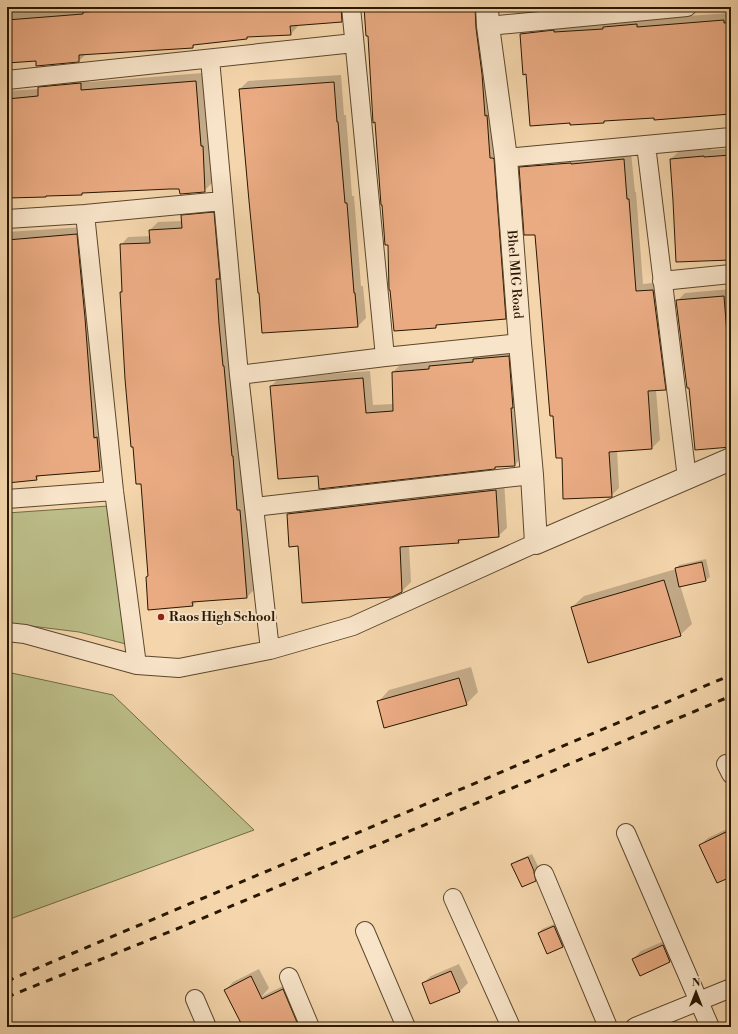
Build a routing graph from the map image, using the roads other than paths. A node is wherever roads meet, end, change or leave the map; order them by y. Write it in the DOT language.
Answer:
graph roads {
  1 [pos="351,7"];
  2 [pos="687,7"];
  3 [pos="634,10"];
  4 [pos="488,17"];
  5 [pos="354,43"];
  6 [pos="210,59"];
  7 [pos="7,80"];
  8 [pos="731,137"];
  9 [pos="646,145"];
  10 [pos="506,158"];
  11 [pos="222,201"];
  12 [pos="85,214"];
  13 [pos="7,219"];
  14 [pos="731,274"];
  15 [pos="662,281"];
  16 [pos="520,343"];
  17 [pos="385,357"];
  18 [pos="239,375"];
  19 [pos="731,459"];
  20 [pos="532,475"];
  21 [pos="686,478"];
  22 [pos="114,491"];
  23 [pos="7,499"];
  24 [pos="254,507"];
  25 [pos="536,543"];
  26 [pos="7,632"];
  27 [pos="270,650"];
  28 [pos="137,665"];
  29 [pos="626,833"];
  30 [pos="544,874"];
  31 [pos="453,898"];
  32 [pos="365,931"];
  33 [pos="288,977"];
  34 [pos="731,988"];
  35 [pos="195,999"];
  36 [pos="698,1001"];
  37 [pos="207,1027"];
  38 [pos="310,1027"];
  39 [pos="406,1027"];
  40 [pos="511,1027"];
  41 [pos="608,1027"];
  42 [pos="635,1027"];
  43 [pos="710,1027"];
  1 -- 5 [label="street"];
  2 -- 3 [label="street"];
  3 -- 4 [label="street"];
  4 -- 10 [label="street, Bhel MIG Road"];
  5 -- 6 [label="street"];
  5 -- 17 [label="street"];
  6 -- 7 [label="street"];
  6 -- 11 [label="street"];
  8 -- 9 [label="street"];
  9 -- 10 [label="street"];
  9 -- 15 [label="street"];
  10 -- 16 [label="street, Bhel MIG Road"];
  11 -- 12 [label="street"];
  11 -- 18 [label="street"];
  12 -- 13 [label="street"];
  12 -- 22 [label="street"];
  14 -- 15 [label="street"];
  15 -- 21 [label="street"];
  16 -- 17 [label="street"];
  16 -- 20 [label="street, Bhel MIG Road"];
  17 -- 18 [label="street"];
  18 -- 24 [label="street"];
  19 -- 21 [label="street"];
  20 -- 24 [label="street"];
  20 -- 25 [label="street, Bhel MIG Road"];
  21 -- 25 [label="street"];
  22 -- 23 [label="street"];
  22 -- 28 [label="street"];
  24 -- 27 [label="street"];
  25 -- 27 [label="street"];
  26 -- 28 [label="street"];
  27 -- 28 [label="street"];
  29 -- 36 [label="street"];
  30 -- 41 [label="street"];
  31 -- 40 [label="street"];
  32 -- 39 [label="street"];
  33 -- 38 [label="street"];
  34 -- 36 [label="street"];
  35 -- 37 [label="street"];
  36 -- 42 [label="street"];
  36 -- 43 [label="street"];
}
